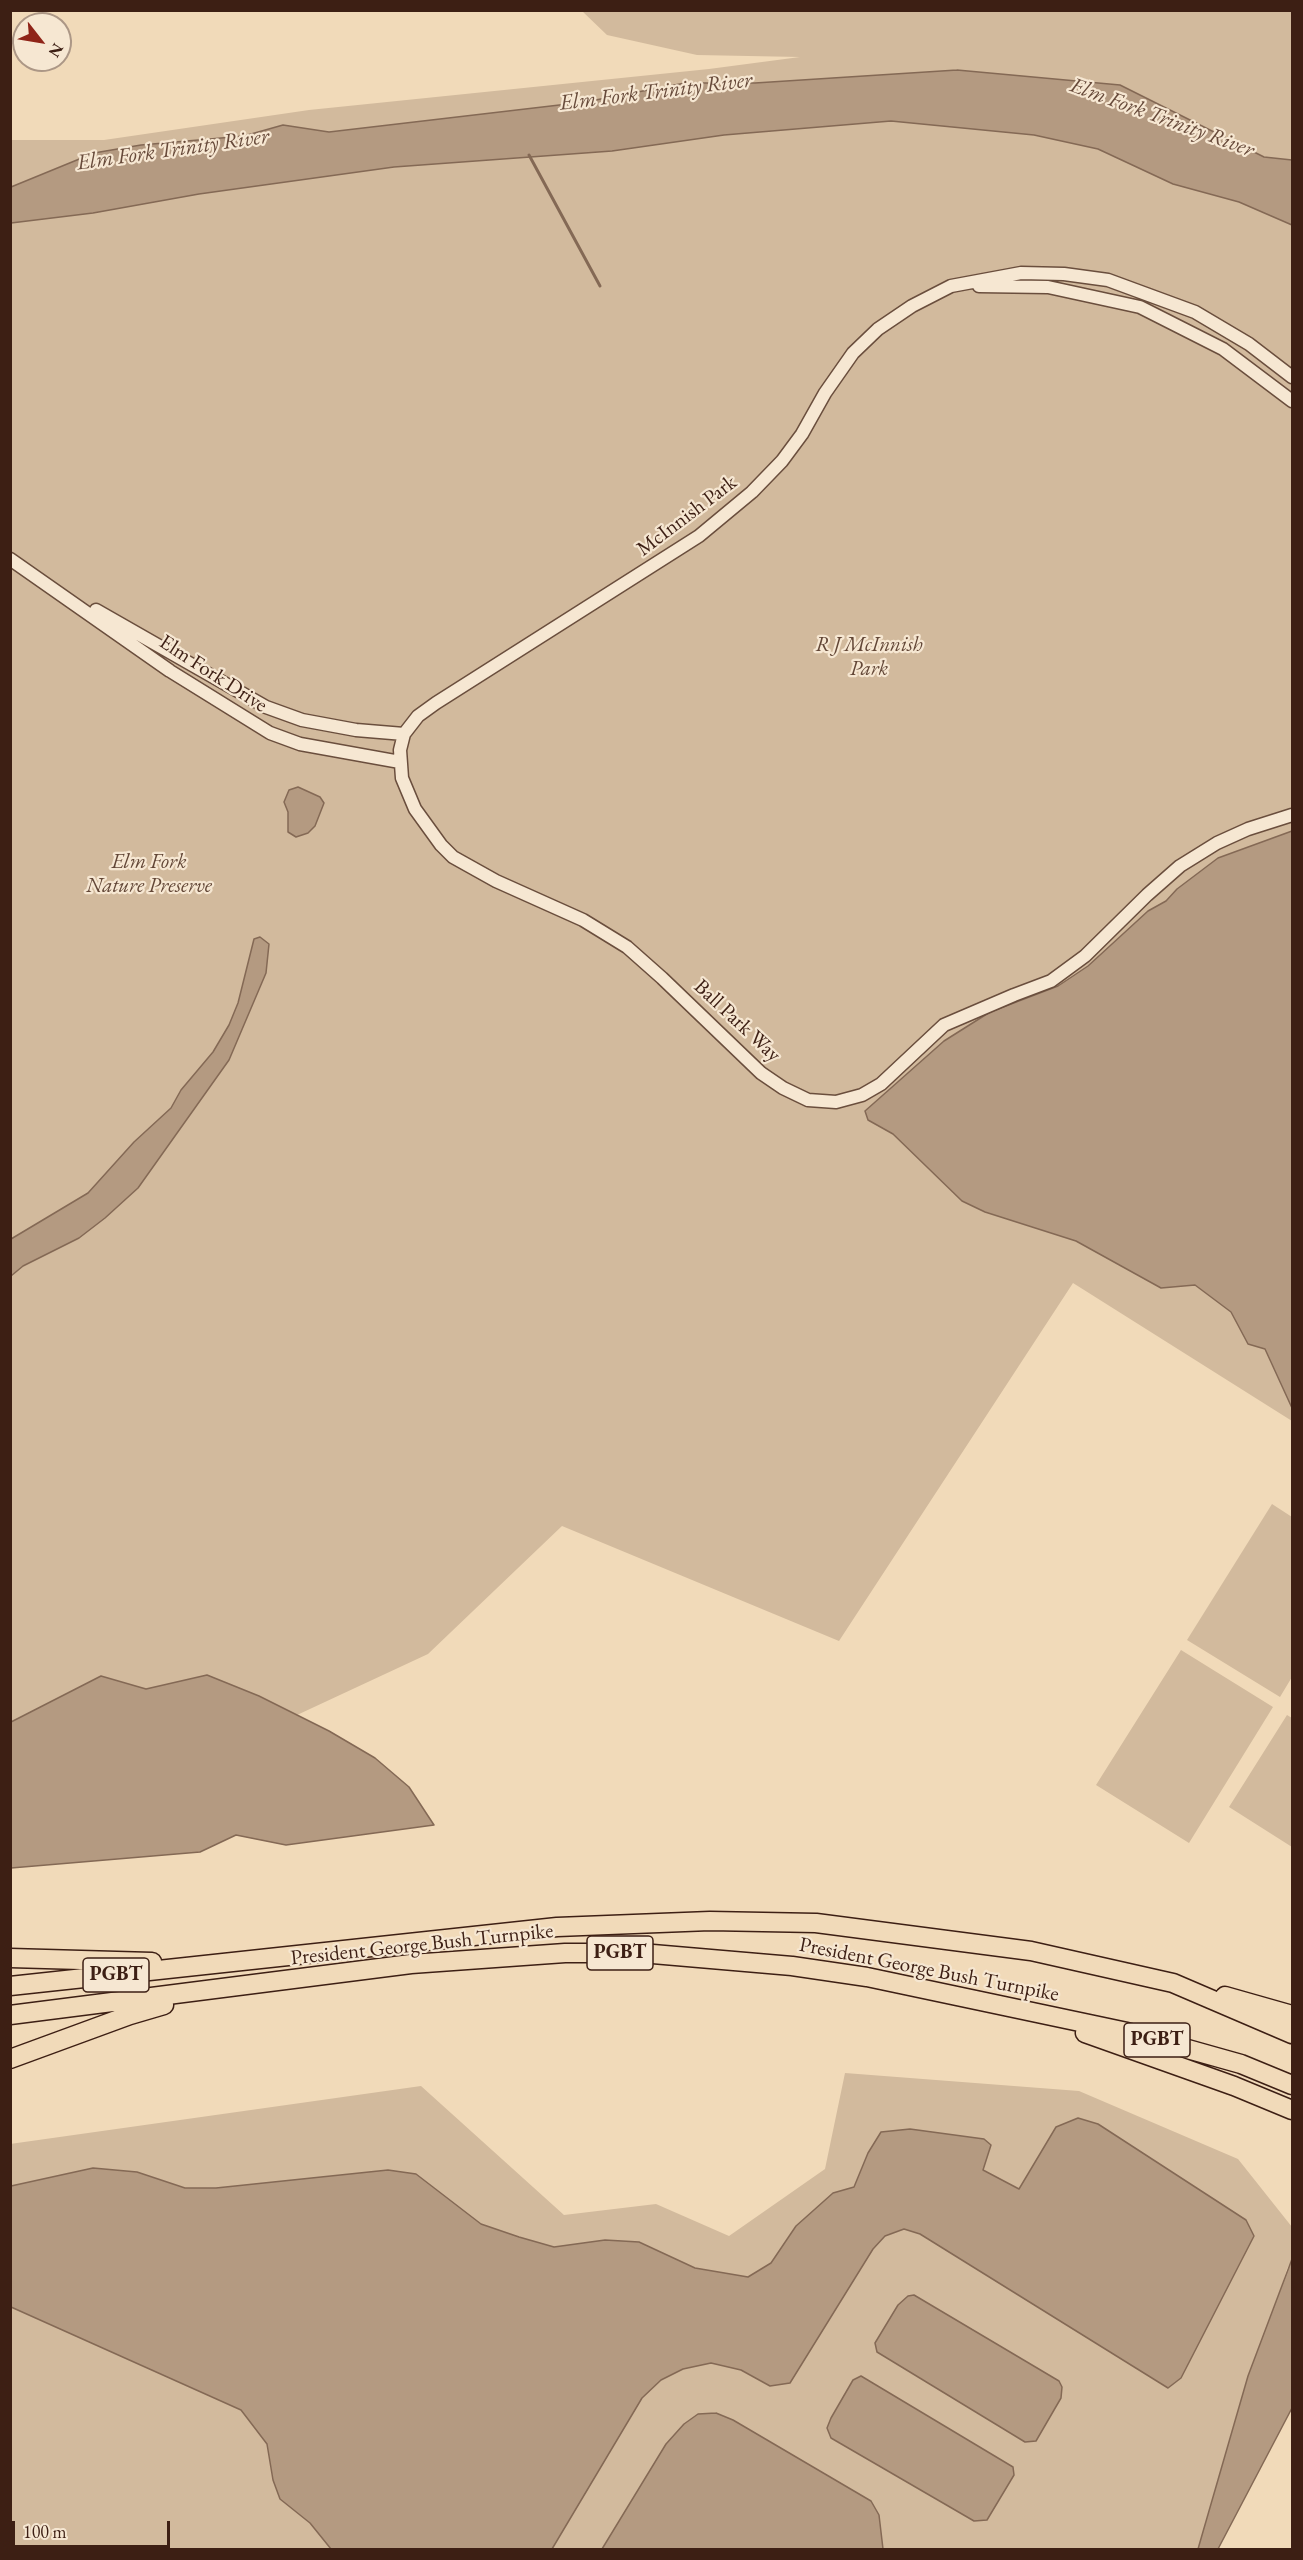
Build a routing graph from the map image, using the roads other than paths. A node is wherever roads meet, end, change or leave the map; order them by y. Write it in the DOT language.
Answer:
graph roads {
  1 [pos="951,286"];
  2 [pos="1293,377"];
  3 [pos="1293,401"];
  4 [pos="10,559"];
  5 [pos="27,570"];
  6 [pos="404,734"];
  7 [pos="400,762"];
  8 [pos="1293,815"];
  9 [pos="10,1958"];
  10 [pos="222,1964"];
  11 [pos="1173,1983"];
  12 [pos="10,1986"];
  13 [pos="219,1990"];
  14 [pos="1018,2008"];
  15 [pos="10,2015"];
  16 [pos="1293,2015"];
  17 [pos="1293,2034"];
  18 [pos="10,2059"];
  19 [pos="1293,2085"];
  20 [pos="1293,2110"];
  1 -- 2 [label="street, McInnish Park"];
  1 -- 3 [label="street, McInnish Park"];
  1 -- 6 [label="street, McInnish Park"];
  4 -- 5 [label="street, Elm Fork Drive"];
  5 -- 6 [label="street, Elm Fork Drive"];
  5 -- 7 [label="street, Elm Fork Drive"];
  6 -- 7 [label="street, Ball Park Way"];
  7 -- 8 [label="street, Ball Park Way"];
  9 -- 10 [label="highway"];
  10 -- 11 [label="highway, President George Bush Turnpike / PGBT"];
  10 -- 12 [label="highway, President George Bush Turnpike / PGBT"];
  11 -- 16 [label="highway"];
  11 -- 17 [label="highway, President George Bush Turnpike / PGBT"];
  13 -- 14 [label="highway, President George Bush Turnpike / PGBT"];
  13 -- 15 [label="highway, President George Bush Turnpike / PGBT"];
  13 -- 18 [label="highway"];
  14 -- 19 [label="highway, President George Bush Turnpike / PGBT"];
  14 -- 20 [label="highway"];
}
